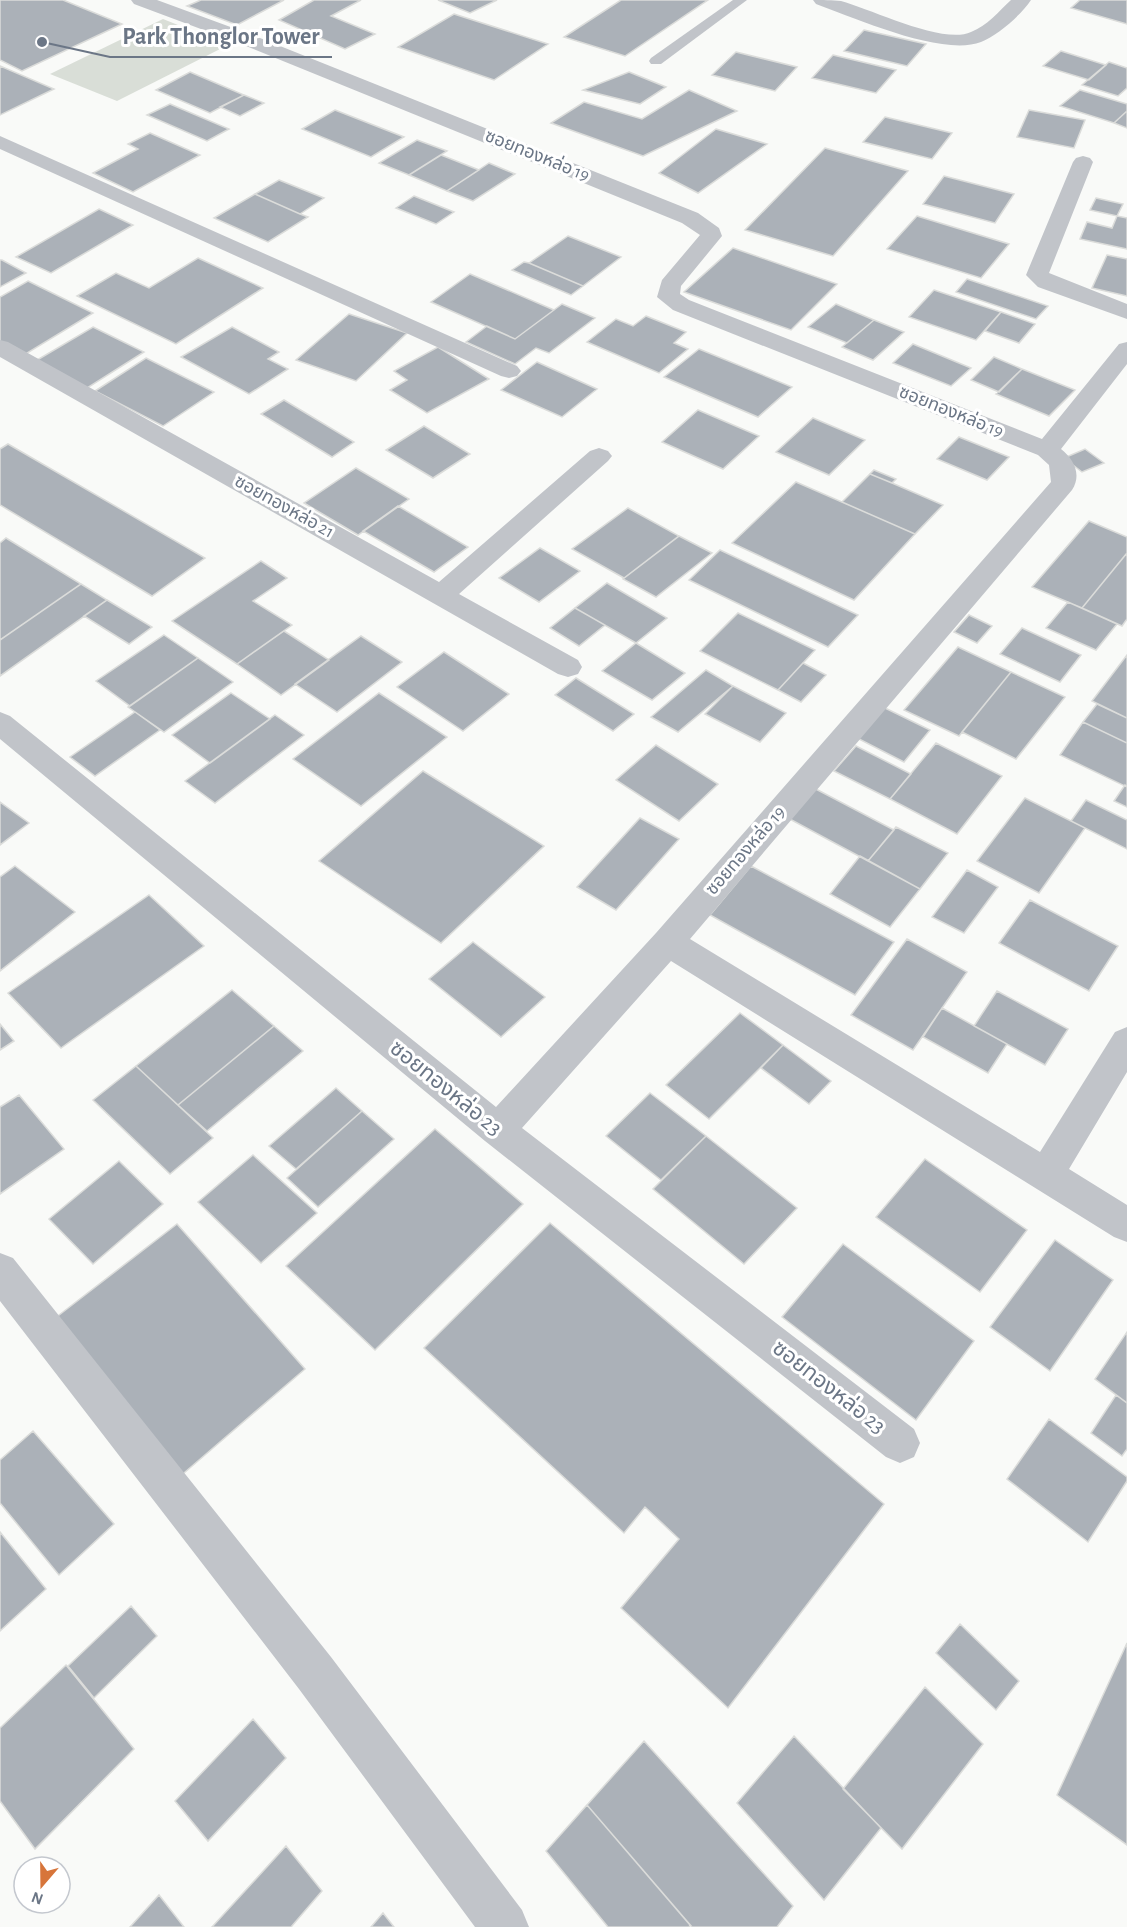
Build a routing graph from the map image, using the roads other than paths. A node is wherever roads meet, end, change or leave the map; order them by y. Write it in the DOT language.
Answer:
graph roads {
  1 [pos="140,0"];
  2 [pos="741,0"];
  3 [pos="822,0"];
  4 [pos="1022,0"];
  5 [pos="656,61"];
  6 [pos="0,142"];
  7 [pos="1083,162"];
  8 [pos="1127,312"];
  9 [pos="0,348"];
  10 [pos="1127,349"];
  11 [pos="509,371"];
  12 [pos="1047,450"];
  13 [pos="599,456"];
  14 [pos="441,595"];
  15 [pos="568,667"];
  16 [pos="0,723"];
  17 [pos="668,942"];
  18 [pos="1127,1042"];
  19 [pos="498,1130"];
  20 [pos="1046,1174"];
  21 [pos="1127,1225"];
  22 [pos="0,1271"];
  23 [pos="900,1443"];
  24 [pos="505,1927"];
  1 -- 12 [label="street, ซอยทองหล่อ 19"];
  2 -- 5 [label="lane"];
  3 -- 4 [label="street"];
  6 -- 11 [label="street"];
  7 -- 8 [label="street"];
  9 -- 14 [label="street, ซอยทองหล่อ 21"];
  10 -- 12 [label="street"];
  12 -- 17 [label="street, ซอยทองหล่อ 19"];
  13 -- 14 [label="street"];
  14 -- 15 [label="street, ซอยทองหล่อ 21"];
  16 -- 19 [label="street, ซอยทองหล่อ 23"];
  17 -- 19 [label="street, ซอยทองหล่อ 19"];
  17 -- 20 [label="street"];
  18 -- 20 [label="street"];
  19 -- 23 [label="street, ซอยทองหล่อ 23"];
  20 -- 21 [label="street"];
  22 -- 24 [label="street"];
}
